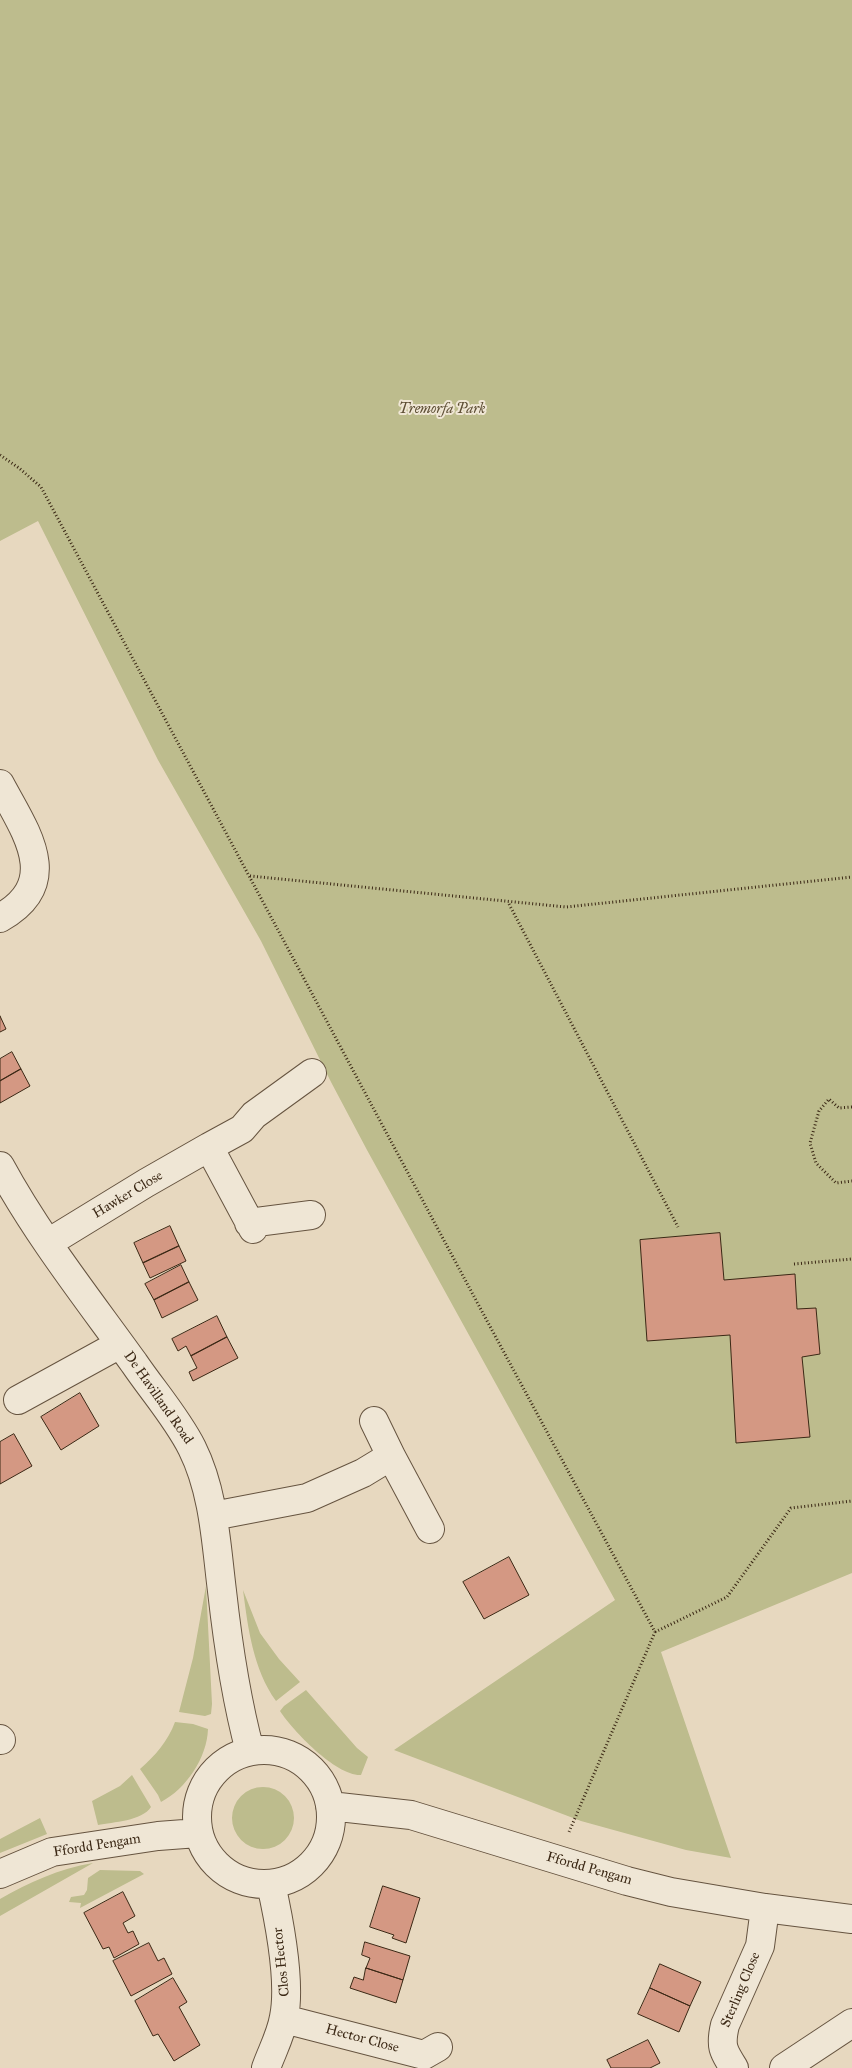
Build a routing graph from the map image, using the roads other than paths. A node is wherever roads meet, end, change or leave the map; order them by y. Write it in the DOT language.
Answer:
graph roads {
  1 [pos="0,784"];
  2 [pos="0,918"];
  3 [pos="312,1073"];
  4 [pos="209,1147"];
  5 [pos="0,1166"];
  6 [pos="311,1215"];
  7 [pos="48,1244"];
  8 [pos="120,1344"];
  9 [pos="18,1400"];
  10 [pos="374,1421"];
  11 [pos="392,1456"];
  12 [pos="213,1516"];
  13 [pos="430,1529"];
  14 [pos="250,1751"];
  15 [pos="330,1806"];
  16 [pos="198,1834"];
  17 [pos="0,1874"];
  18 [pos="271,1884"];
  19 [pos="765,1908"];
  20 [pos="852,1920"];
  21 [pos="284,2019"];
  22 [pos="852,2023"];
  23 [pos="438,2047"];
  24 [pos="266,2068"];
  25 [pos="734,2068"];
  26 [pos="784,2068"];
  1 -- 2 [label="street"];
  3 -- 4 [label="street, Hawker Close"];
  4 -- 6 [label="street"];
  4 -- 7 [label="street, Hawker Close"];
  5 -- 7 [label="street, De Havilland Road"];
  7 -- 8 [label="street, De Havilland Road"];
  8 -- 9 [label="street"];
  8 -- 12 [label="street, De Havilland Road"];
  10 -- 11 [label="street"];
  11 -- 12 [label="street"];
  11 -- 13 [label="street"];
  12 -- 14 [label="street, De Havilland Road"];
  14 -- 15 [label="street"];
  14 -- 16 [label="street"];
  15 -- 18 [label="street"];
  15 -- 19 [label="street, Ffordd Pengam"];
  16 -- 17 [label="street, Ffordd Pengam"];
  16 -- 18 [label="street"];
  18 -- 21 [label="street, Clos Hector"];
  19 -- 20 [label="street, Ffordd Pengam"];
  19 -- 25 [label="street, Sterling Close"];
  21 -- 23 [label="street, Hector Close"];
  21 -- 24 [label="street, Clos Hector"];
  22 -- 26 [label="street"];
}
